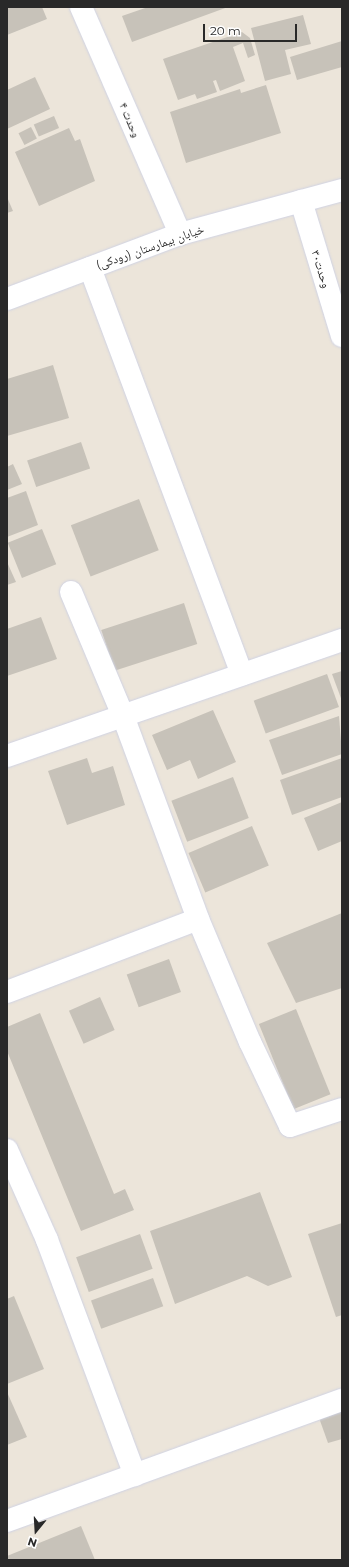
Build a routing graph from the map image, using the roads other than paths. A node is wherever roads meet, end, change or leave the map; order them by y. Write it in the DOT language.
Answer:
graph roads {
  1 [pos="81,7"];
  2 [pos="342,190"];
  3 [pos="301,202"];
  4 [pos="180,234"];
  5 [pos="90,268"];
  6 [pos="7,299"];
  7 [pos="342,336"];
  8 [pos="71,592"];
  9 [pos="342,640"];
  10 [pos="242,675"];
  11 [pos="123,716"];
  12 [pos="7,756"];
  13 [pos="198,919"];
  14 [pos="7,992"];
  15 [pos="342,1109"];
  16 [pos="7,1150"];
  17 [pos="342,1400"];
  18 [pos="135,1475"];
  19 [pos="7,1521"];
  1 -- 4 [label="street, وحدت ۴"];
  2 -- 3 [label="street, خیابان بیمارستان (رودکی)"];
  3 -- 4 [label="street, خیابان بیمارستان (رودکی)"];
  3 -- 7 [label="street, وحدت۳۰"];
  4 -- 5 [label="street, خیابان بیمارستان (رودکی)"];
  5 -- 6 [label="street, خیابان بیمارستان (رودکی)"];
  5 -- 10 [label="street"];
  8 -- 11 [label="street"];
  9 -- 10 [label="street"];
  10 -- 11 [label="street"];
  11 -- 12 [label="street"];
  11 -- 13 [label="street"];
  13 -- 14 [label="street"];
  13 -- 15 [label="street"];
  16 -- 18 [label="street"];
  17 -- 18 [label="street"];
  18 -- 19 [label="street"];
}
